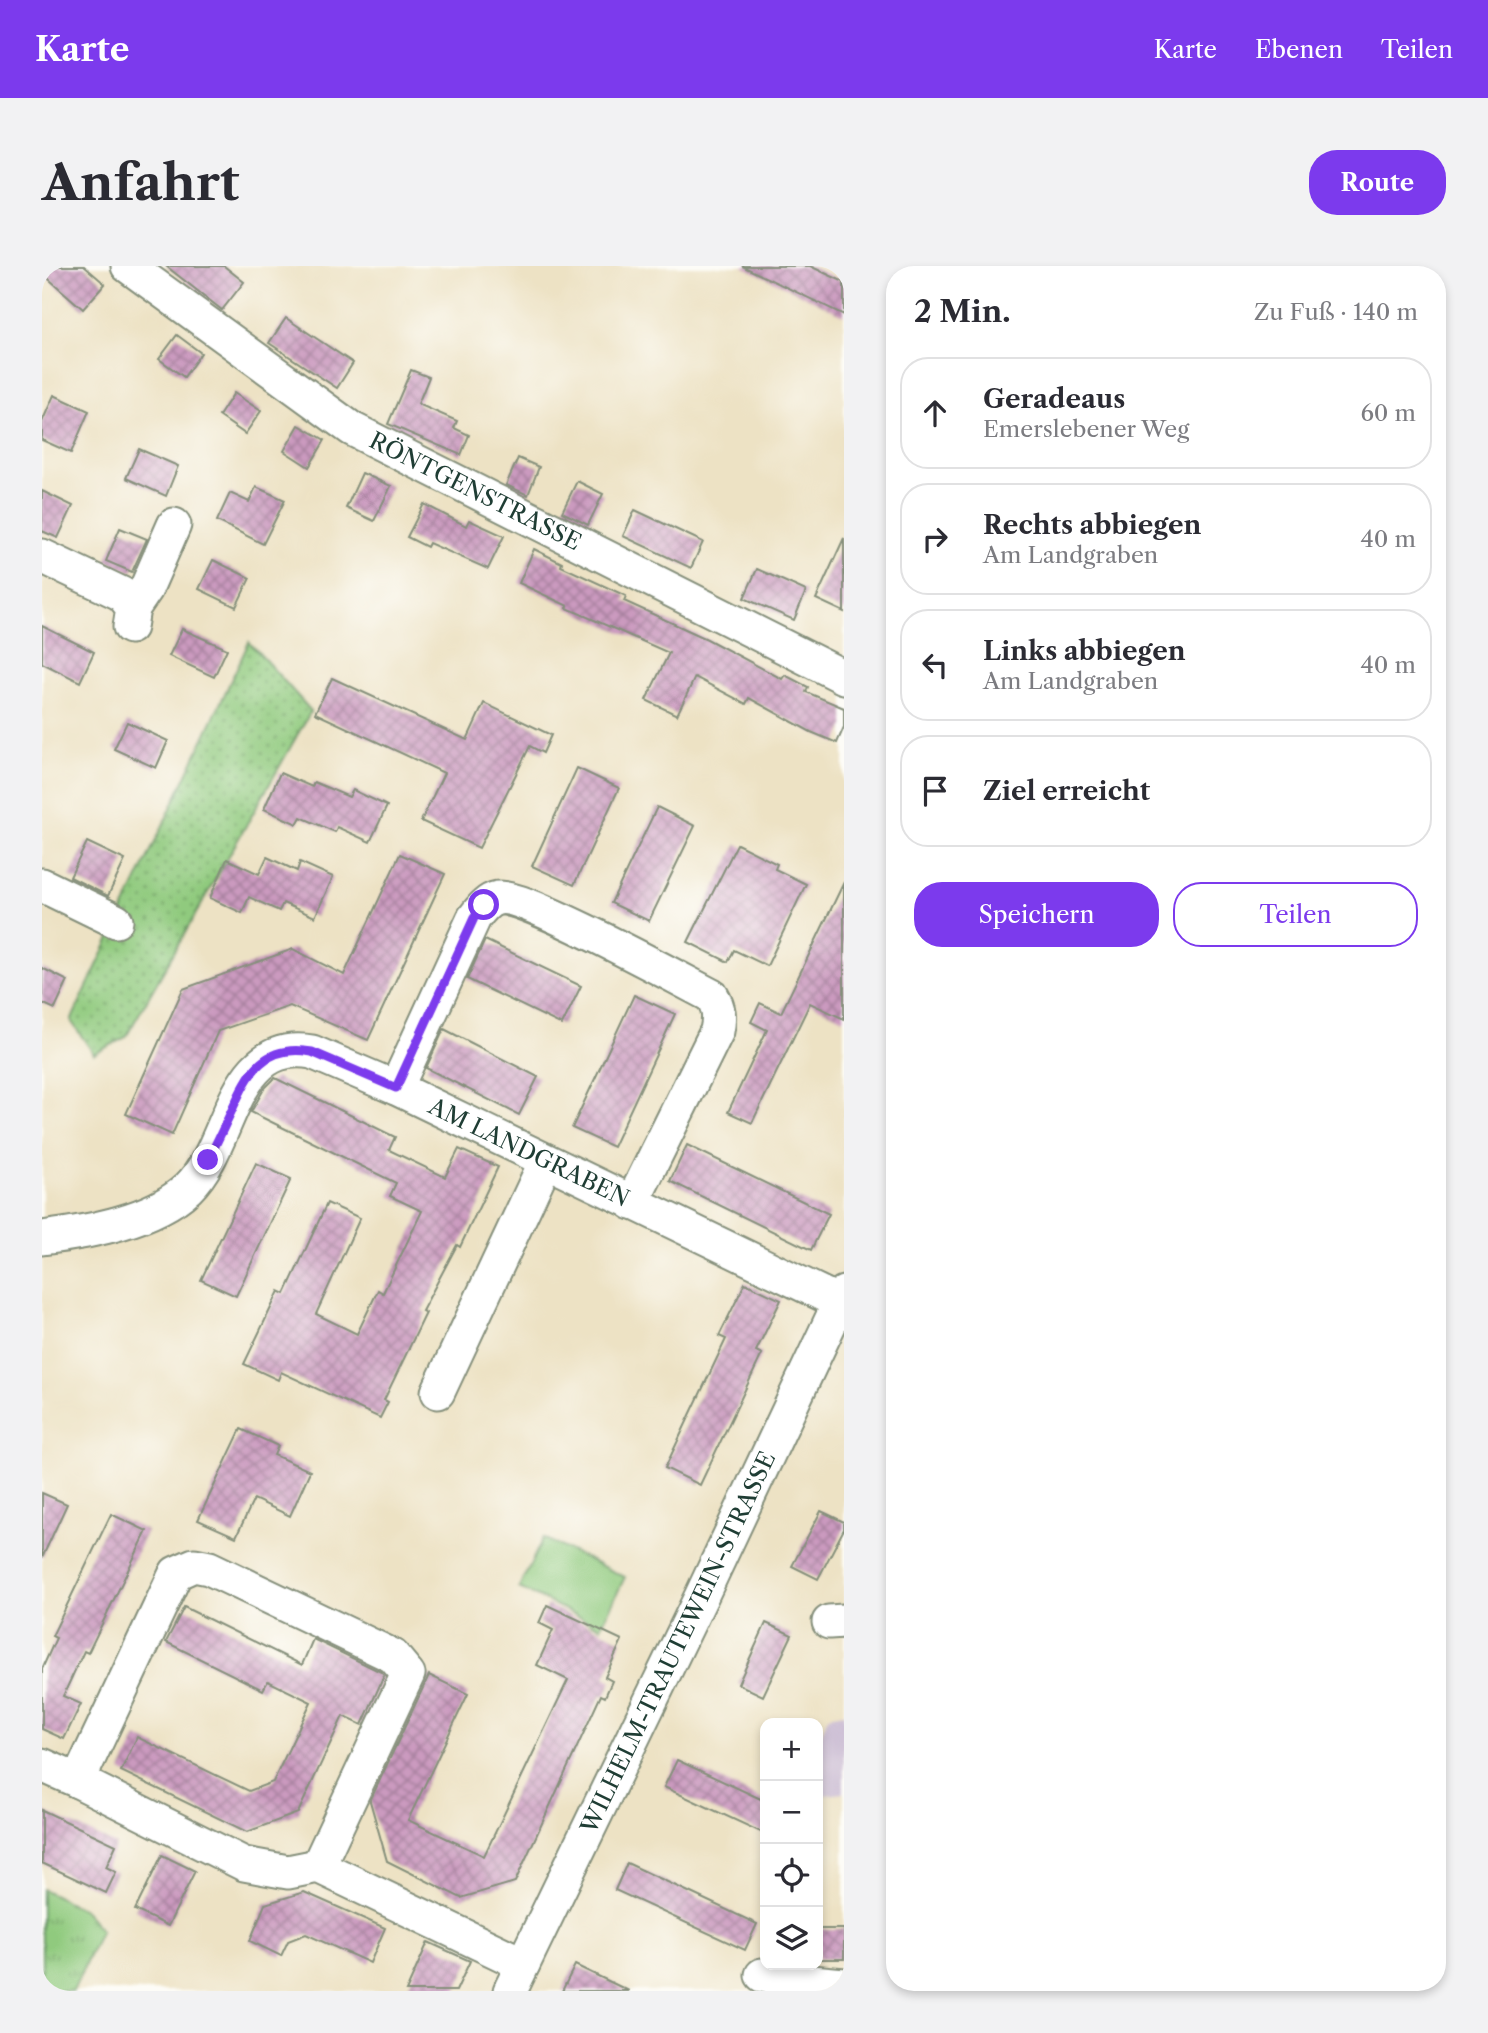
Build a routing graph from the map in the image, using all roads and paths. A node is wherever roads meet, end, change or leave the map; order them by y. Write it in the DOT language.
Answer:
graph roads {
  1 [pos="128,266"];
  2 [pos="174,525"];
  3 [pos="42,555"];
  4 [pos="844,677"];
  5 [pos="42,885"];
  6 [pos="116,921"];
  7 [pos="396,1088"];
  8 [pos="546,1161"];
  9 [pos="632,1203"];
  10 [pos="42,1238"];
  11 [pos="842,1298"];
  12 [pos="438,1392"];
  13 [pos="42,1765"];
  14 [pos="78,1781"];
  15 [pos="318,1866"];
  16 [pos="762,1976"];
  17 [pos="516,1978"];
  18 [pos="844,1985"];
  1 -- 4 [label="street, RÖNTGENSTRASSE"];
  2 -- 3 [label="street"];
  5 -- 6 [label="street"];
  7 -- 8 [label="street, AM LANDGRABEN"];
  7 -- 9 [label="street"];
  7 -- 10 [label="street, AM LANDGRABEN"];
  8 -- 9 [label="street, AM LANDGRABEN"];
  8 -- 12 [label="street"];
  9 -- 11 [label="street, AM LANDGRABEN"];
  11 -- 17 [label="street, WILHELM-TRAUTEWEIN-STRASSE"];
  13 -- 14 [label="street"];
  14 -- 15 [label="street"];
  14 -- 15 [label="street"];
  15 -- 17 [label="street"];
  16 -- 18 [label="street"];
}
